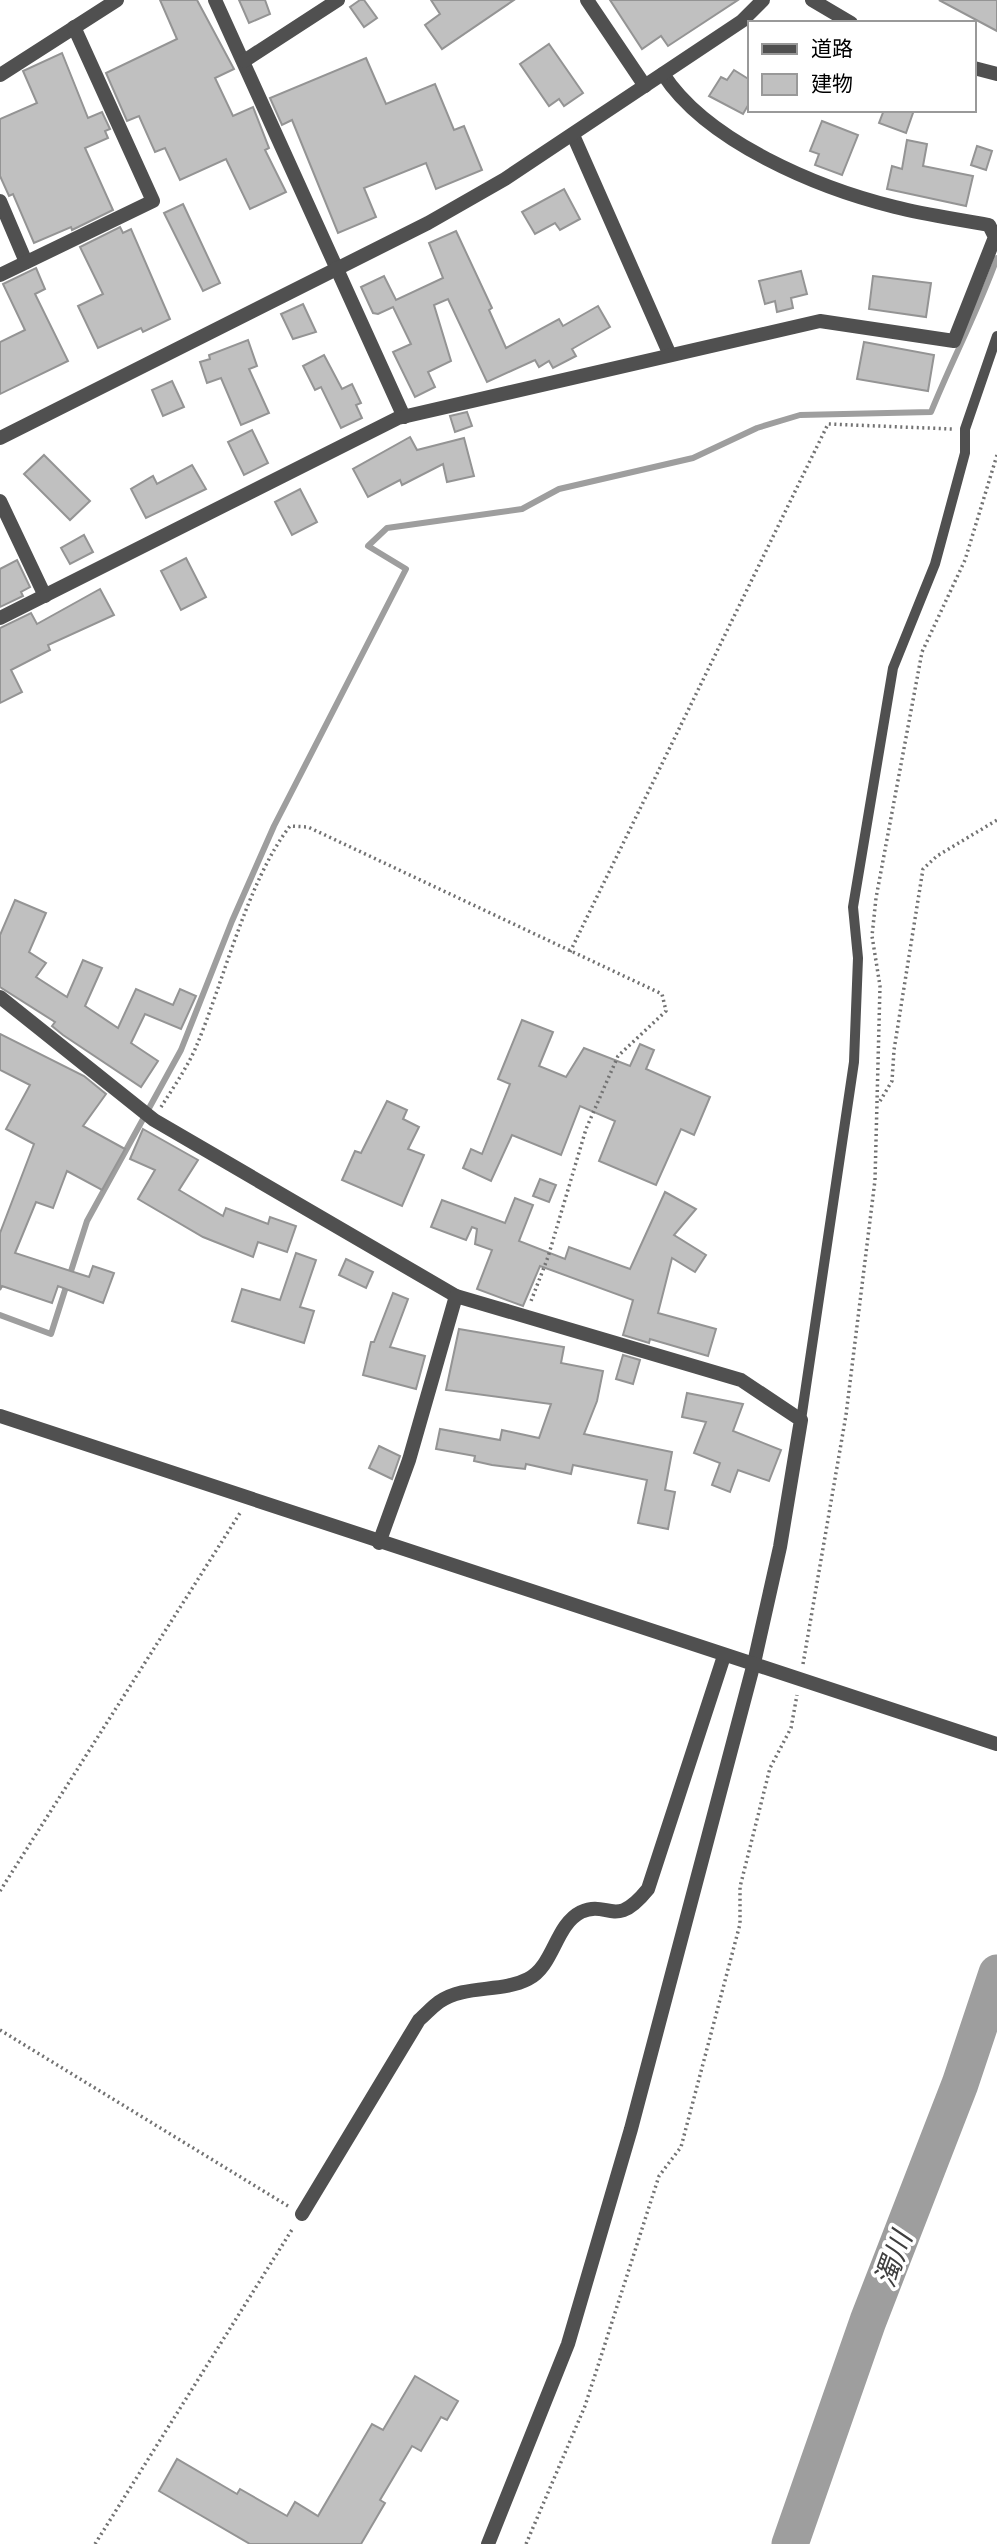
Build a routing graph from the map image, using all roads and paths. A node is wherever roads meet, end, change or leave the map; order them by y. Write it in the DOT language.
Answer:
graph roads {
  1 [pos="117,0"];
  2 [pos="215,0"];
  3 [pos="338,0"];
  4 [pos="587,0"];
  5 [pos="763,0"];
  6 [pos="812,0"];
  7 [pos="848,21"];
  8 [pos="74,27"];
  9 [pos="244,61"];
  10 [pos="976,69"];
  11 [pos="663,74"];
  12 [pos="997,74"];
  13 [pos="0,75"];
  14 [pos="645,86"];
  15 [pos="573,135"];
  16 [pos="0,201"];
  17 [pos="26,262"];
  18 [pos="337,267"];
  19 [pos="0,275"];
  20 [pos="997,336"];
  21 [pos="670,355"];
  22 [pos="404,417"];
  23 [pos="965,429"];
  24 [pos="0,438"];
  25 [pos="0,501"];
  26 [pos="45,596"];
  27 [pos="0,618"];
  28 [pos="997,820"];
  29 [pos="570,952"];
  30 [pos="0,997"];
  31 [pos="879,1103"];
  32 [pos="154,1120"];
  33 [pos="457,1296"];
  34 [pos="525,1316"];
  35 [pos="0,1416"];
  36 [pos="802,1420"];
  37 [pos="249,1499"];
  38 [pos="379,1543"];
  39 [pos="724,1656"];
  40 [pos="754,1662"];
  41 [pos="997,1744"];
  42 [pos="0,1891"];
  43 [pos="0,2031"];
  44 [pos="302,2214"];
  45 [pos="95,2544"];
  46 [pos="488,2544"];
  1 -- 8 [label="street"];
  2 -- 9 [label="street"];
  3 -- 9 [label="street"];
  4 -- 14 [label="street"];
  5 -- 11 [label="street"];
  6 -- 7 [label="street"];
  8 -- 13 [label="street"];
  8 -- 17 [label="street"];
  9 -- 18 [label="street"];
  10 -- 12 [label="street"];
  11 -- 14 [label="street"];
  11 -- 21 [label="street"];
  14 -- 15 [label="street"];
  15 -- 18 [label="street"];
  15 -- 21 [label="street"];
  16 -- 17 [label="street"];
  17 -- 19 [label="street"];
  18 -- 22 [label="street"];
  18 -- 24 [label="street"];
  20 -- 23 [label="lane"];
  21 -- 22 [label="street"];
  22 -- 26 [label="street"];
  23 -- 29 [label="path"];
  23 -- 36 [label="lane"];
  25 -- 26 [label="street"];
  26 -- 27 [label="street"];
  28 -- 31 [label="path"];
  29 -- 32 [label="path"];
  29 -- 34 [label="path"];
  30 -- 32 [label="street"];
  32 -- 33 [label="street"];
  33 -- 34 [label="street"];
  33 -- 38 [label="street"];
  34 -- 36 [label="street"];
  35 -- 37 [label="street"];
  36 -- 40 [label="street"];
  37 -- 38 [label="street"];
  37 -- 42 [label="path"];
  38 -- 39 [label="street"];
  39 -- 40 [label="street"];
  39 -- 44 [label="street"];
  40 -- 41 [label="street"];
  40 -- 46 [label="street"];
  43 -- 44 [label="path"];
  44 -- 45 [label="path"];
}
